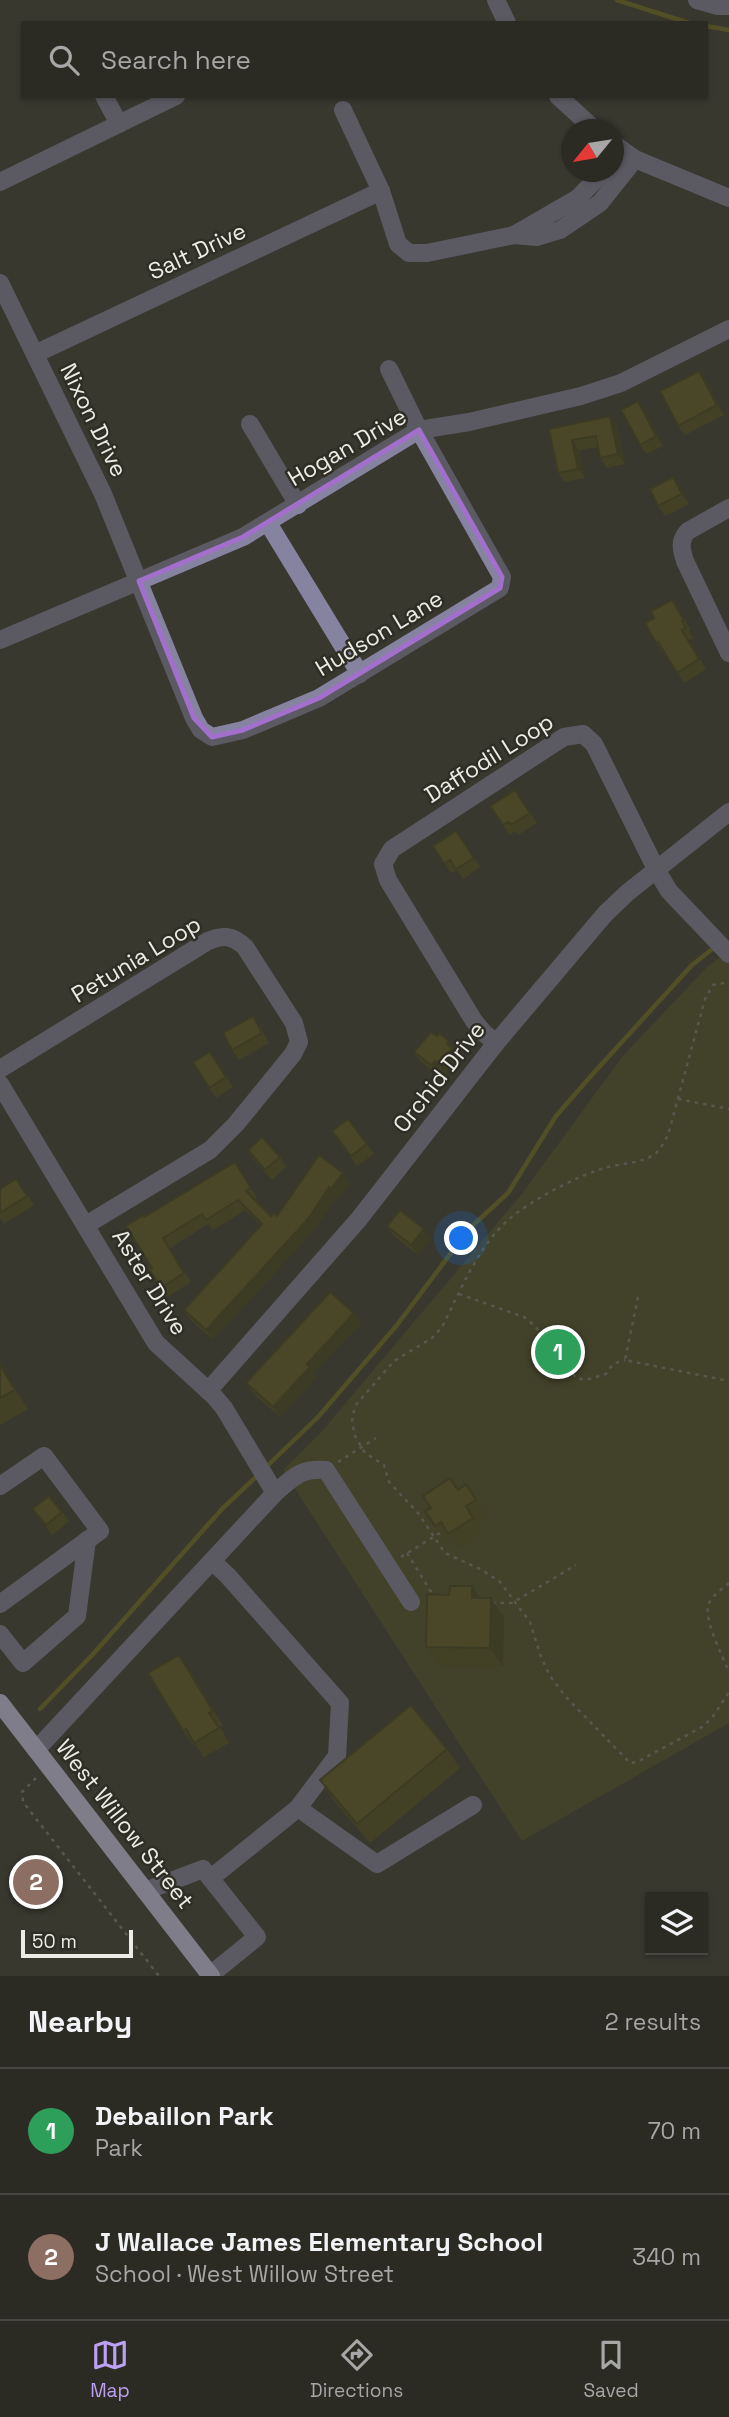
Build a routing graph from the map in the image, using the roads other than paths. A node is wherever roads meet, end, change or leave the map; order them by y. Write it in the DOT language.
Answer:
graph roads {
  1 [pos="496,0"];
  2 [pos="698,0"];
  3 [pos="729,6"];
  4 [pos="506,21"];
  5 [pos="105,98"];
  6 [pos="172,98"];
  7 [pos="560,98"];
  8 [pos="343,110"];
  9 [pos="583,119"];
  10 [pos="119,124"];
  11 [pos="624,154"];
  12 [pos="635,159"];
  13 [pos="593,182"];
  14 [pos="0,183"];
  15 [pos="380,191"];
  16 [pos="729,198"];
  17 [pos="514,235"];
  18 [pos="0,283"];
  19 [pos="729,329"];
  20 [pos="35,354"];
  21 [pos="389,369"];
  22 [pos="250,424"];
  23 [pos="419,430"];
  24 [pos="298,505"];
  25 [pos="729,508"];
  26 [pos="268,523"];
  27 [pos="139,581"];
  28 [pos="0,640"];
  29 [pos="729,653"];
  30 [pos="360,674"];
  31 [pos="729,812"];
  32 [pos="657,871"];
  33 [pos="729,954"];
  34 [pos="496,1043"];
  35 [pos="0,1069"];
  36 [pos="0,1084"];
  37 [pos="86,1225"];
  38 [pos="208,1391"];
  39 [pos="0,1486"];
  40 [pos="275,1493"];
  41 [pos="87,1540"];
  42 [pos="212,1561"];
  43 [pos="411,1602"];
  44 [pos="0,1604"];
  45 [pos="0,1634"];
  46 [pos="0,1703"];
  47 [pos="36,1750"];
  48 [pos="473,1805"];
  49 [pos="298,1808"];
  50 [pos="211,1878"];
  51 [pos="145,1891"];
  52 [pos="210,1976"];
  1 -- 4 [label="street"];
  2 -- 3 [label="street"];
  5 -- 10 [label="street"];
  6 -- 10 [label="street"];
  7 -- 9 [label="street"];
  8 -- 15 [label="street"];
  10 -- 14 [label="street"];
  11 -- 12 [label="street"];
  12 -- 16 [label="street"];
  12 -- 17 [label="street"];
  13 -- 17 [label="street"];
  15 -- 17 [label="street"];
  15 -- 20 [label="street, Salt Drive"];
  18 -- 20 [label="street, Nixon Drive"];
  19 -- 23 [label="street, Hogan Drive"];
  20 -- 27 [label="street, Nixon Drive"];
  21 -- 23 [label="street, Hudson Lane"];
  22 -- 24 [label="street"];
  23 -- 24 [label="street, Hogan Drive"];
  23 -- 30 [label="street, Hudson Lane"];
  24 -- 26 [label="street, Hogan Drive"];
  25 -- 29 [label="street"];
  26 -- 27 [label="street, Hogan Drive"];
  26 -- 30 [label="street"];
  27 -- 28 [label="street, Hogan Drive"];
  27 -- 30 [label="street, Hudson Lane"];
  31 -- 32 [label="street, Orchid Drive"];
  32 -- 33 [label="street, Daffodil Loop"];
  32 -- 34 [label="street, Orchid Drive"];
  32 -- 34 [label="street, Daffodil Loop"];
  34 -- 38 [label="street, Orchid Drive"];
  35 -- 37 [label="street, Petunia Loop"];
  36 -- 37 [label="street, Aster Drive"];
  37 -- 38 [label="street, Aster Drive"];
  38 -- 40 [label="street, Aster Drive"];
  39 -- 41 [label="street"];
  40 -- 42 [label="street"];
  40 -- 43 [label="street"];
  41 -- 44 [label="street"];
  41 -- 45 [label="street"];
  42 -- 47 [label="street"];
  42 -- 49 [label="street"];
  46 -- 47 [label="main road, West Willow Street"];
  47 -- 51 [label="main road, West Willow Street"];
  48 -- 49 [label="street"];
  49 -- 50 [label="street"];
  50 -- 51 [label="street"];
  50 -- 52 [label="street"];
  51 -- 52 [label="main road, West Willow Street"];
}
